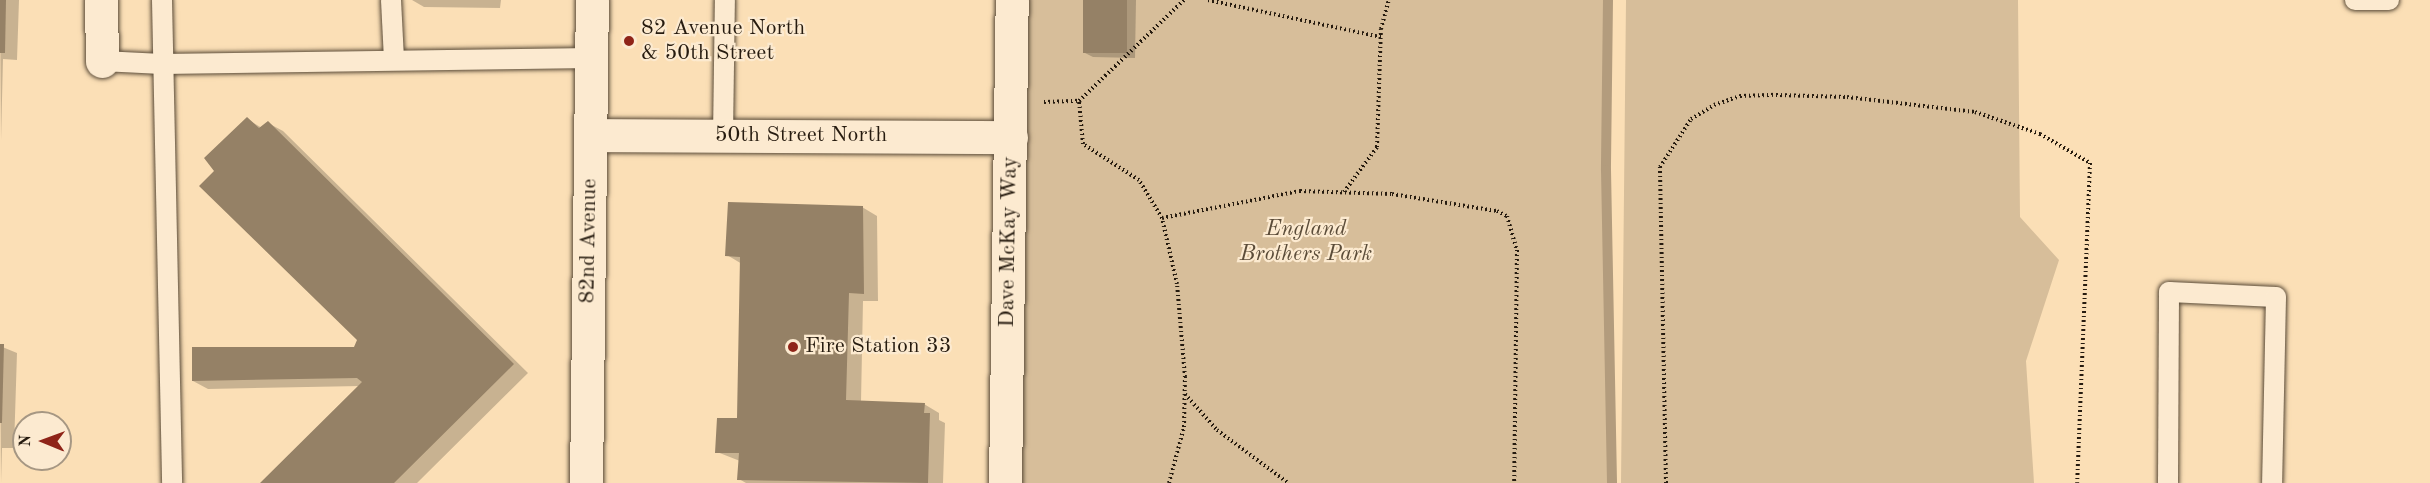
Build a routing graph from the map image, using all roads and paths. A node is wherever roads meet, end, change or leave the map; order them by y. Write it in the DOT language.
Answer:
graph roads {
  1 [pos="101,0"];
  2 [pos="162,0"];
  3 [pos="391,0"];
  4 [pos="592,0"];
  5 [pos="725,0"];
  6 [pos="1012,0"];
  7 [pos="1184,0"];
  8 [pos="1208,0"];
  9 [pos="1389,0"];
  10 [pos="2355,0"];
  11 [pos="2389,0"];
  12 [pos="1381,37"];
  13 [pos="592,58"];
  14 [pos="394,59"];
  15 [pos="102,61"];
  16 [pos="162,64"];
  17 [pos="1079,101"];
  18 [pos="1035,102"];
  19 [pos="591,135"];
  20 [pos="723,136"];
  21 [pos="1011,137"];
  22 [pos="1344,192"];
  23 [pos="1162,218"];
  24 [pos="1185,394"];
  25 [pos="172,483"];
  26 [pos="586,483"];
  27 [pos="1005,483"];
  28 [pos="1169,483"];
  29 [pos="1288,483"];
  30 [pos="1514,483"];
  31 [pos="1666,483"];
  32 [pos="2077,483"];
  33 [pos="2168,483"];
  34 [pos="2272,483"];
  1 -- 15 [label="street"];
  2 -- 16 [label="lane"];
  3 -- 14 [label="lane"];
  4 -- 13 [label="street, 82nd Avenue"];
  5 -- 20 [label="lane"];
  6 -- 21 [label="street, Dave McKay Way"];
  7 -- 17 [label="path"];
  8 -- 12 [label="path"];
  9 -- 12 [label="path"];
  10 -- 11 [label="lane"];
  12 -- 22 [label="path"];
  13 -- 14 [label="lane"];
  13 -- 19 [label="street, 82nd Avenue"];
  14 -- 16 [label="lane"];
  15 -- 16 [label="lane"];
  16 -- 25 [label="lane"];
  17 -- 18 [label="path"];
  17 -- 23 [label="path"];
  19 -- 20 [label="street, 50th Street North"];
  19 -- 26 [label="street, 82nd Avenue"];
  20 -- 21 [label="street, 50th Street North"];
  21 -- 27 [label="street, Dave McKay Way"];
  22 -- 23 [label="path"];
  22 -- 30 [label="path"];
  23 -- 24 [label="path"];
  24 -- 28 [label="path"];
  24 -- 29 [label="path"];
  31 -- 32 [label="path"];
  33 -- 34 [label="lane"];
}
